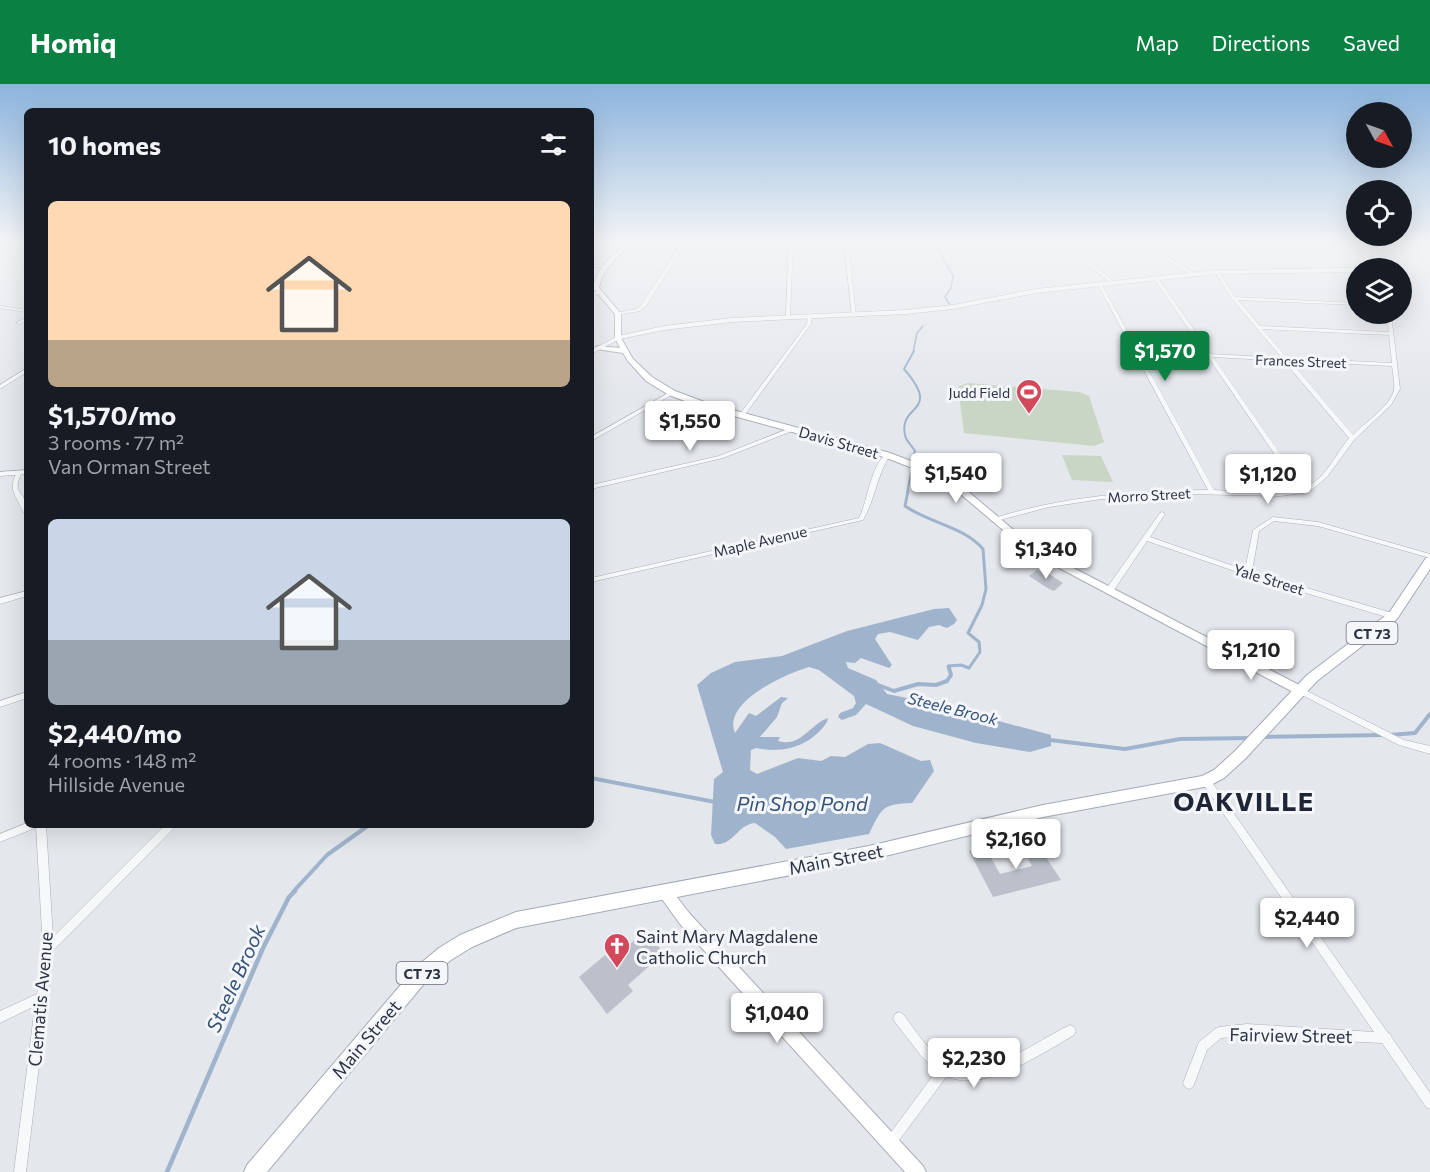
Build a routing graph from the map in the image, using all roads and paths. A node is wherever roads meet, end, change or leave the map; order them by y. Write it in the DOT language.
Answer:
graph roads {
  1 [pos="653,292"];
  2 [pos="789,292"];
  3 [pos="851,292"];
  4 [pos="1032,292"];
  5 [pos="1103,292"];
  6 [pos="1165,292"];
  7 [pos="1230,292"];
  8 [pos="594,293"];
  9 [pos="600,294"];
  10 [pos="1234,298"];
  11 [pos="1346,304"];
  12 [pos="0,307"];
  13 [pos="24,311"];
  14 [pos="618,314"];
  15 [pos="788,316"];
  16 [pos="810,316"];
  17 [pos="854,316"];
  18 [pos="24,320"];
  19 [pos="18,323"];
  20 [pos="1389,324"];
  21 [pos="618,327"];
  22 [pos="1260,327"];
  23 [pos="645,332"];
  24 [pos="1389,334"];
  25 [pos="618,338"];
  26 [pos="595,350"];
  27 [pos="625,351"];
  28 [pos="1136,352"];
  29 [pos="1209,356"];
  30 [pos="1287,360"];
  31 [pos="1394,365"];
  32 [pos="24,372"];
  33 [pos="0,387"];
  34 [pos="672,393"];
  35 [pos="742,415"];
  36 [pos="793,429"];
  37 [pos="594,437"];
  38 [pos="1352,438"];
  39 [pos="887,455"];
  40 [pos="23,472"];
  41 [pos="0,474"];
  42 [pos="594,486"];
  43 [pos="1304,491"];
  44 [pos="1212,492"];
  45 [pos="24,507"];
  46 [pos="1162,514"];
  47 [pos="996,519"];
  48 [pos="1146,538"];
  49 [pos="1430,556"];
  50 [pos="1430,561"];
  51 [pos="1248,573"];
  52 [pos="594,579"];
  53 [pos="1109,591"];
  54 [pos="24,594"];
  55 [pos="0,602"];
  56 [pos="1393,616"];
  57 [pos="1299,690"];
  58 [pos="24,696"];
  59 [pos="0,704"];
  60 [pos="1430,750"];
  61 [pos="1206,781"];
  62 [pos="25,828"];
  63 [pos="41,828"];
  64 [pos="168,828"];
  65 [pos="0,838"];
  66 [pos="664,892"];
  67 [pos="48,949"];
  68 [pos="42,998"];
  69 [pos="0,1017"];
  70 [pos="899,1018"];
  71 [pos="1070,1032"];
  72 [pos="1386,1038"];
  73 [pos="944,1070"];
  74 [pos="1189,1083"];
  75 [pos="1430,1103"];
  76 [pos="890,1143"];
  77 [pos="20,1172"];
  78 [pos="254,1172"];
  79 [pos="918,1172"];
  1 -- 14 [label="street"];
  2 -- 15 [label="street"];
  3 -- 17 [label="street"];
  4 -- 17 [label="street"];
  5 -- 28 [label="street"];
  6 -- 29 [label="street"];
  7 -- 10 [label="street"];
  8 -- 9 [label="street"];
  9 -- 14 [label="main road"];
  10 -- 11 [label="street"];
  10 -- 22 [label="street"];
  12 -- 13 [label="street"];
  14 -- 21 [label="main road, Davis Street"];
  15 -- 16 [label="street"];
  15 -- 23 [label="street"];
  16 -- 17 [label="street"];
  16 -- 35 [label="street"];
  18 -- 19 [label="street"];
  20 -- 24 [label="street"];
  21 -- 23 [label="street"];
  21 -- 25 [label="main road, Davis Street"];
  22 -- 24 [label="street"];
  22 -- 30 [label="street"];
  23 -- 25 [label="street"];
  24 -- 31 [label="street"];
  25 -- 26 [label="street"];
  25 -- 27 [label="main road, Davis Street"];
  26 -- 27 [label="main road"];
  27 -- 34 [label="main road, Davis Street"];
  28 -- 29 [label="street, Frances Street"];
  28 -- 44 [label="street"];
  29 -- 30 [label="street, Frances Street"];
  29 -- 43 [label="street"];
  30 -- 31 [label="street, Frances Street"];
  30 -- 38 [label="street"];
  31 -- 38 [label="street"];
  32 -- 33 [label="street"];
  34 -- 35 [label="main road, Davis Street"];
  34 -- 37 [label="street"];
  35 -- 36 [label="main road, Davis Street"];
  36 -- 39 [label="main road, Davis Street"];
  36 -- 42 [label="street"];
  38 -- 43 [label="street"];
  39 -- 47 [label="main road, Davis Street"];
  39 -- 52 [label="street, Maple Avenue"];
  40 -- 41 [label="street"];
  40 -- 45 [label="street"];
  43 -- 44 [label="street, Morro Street"];
  44 -- 47 [label="street, Morro Street"];
  46 -- 48 [label="street"];
  47 -- 53 [label="main road, Davis Street"];
  48 -- 51 [label="street, Yale Street"];
  48 -- 53 [label="street"];
  49 -- 51 [label="street"];
  50 -- 56 [label="main road, Main Street / CT 73"];
  51 -- 56 [label="street, Yale Street"];
  53 -- 57 [label="main road, Davis Street"];
  54 -- 55 [label="street"];
  56 -- 57 [label="main road, Main Street / CT 73"];
  57 -- 60 [label="street"];
  57 -- 61 [label="main road, Main Street / CT 73"];
  58 -- 59 [label="street"];
  61 -- 66 [label="main road, Main Street / CT 73"];
  61 -- 72 [label="street"];
  62 -- 65 [label="street"];
  63 -- 67 [label="street, Clematis Avenue"];
  64 -- 67 [label="street"];
  66 -- 76 [label="main road"];
  66 -- 78 [label="main road, Main Street / CT 73"];
  67 -- 68 [label="street, Clematis Avenue"];
  68 -- 69 [label="street"];
  68 -- 77 [label="street, Clematis Avenue"];
  70 -- 73 [label="street"];
  71 -- 73 [label="street"];
  72 -- 74 [label="street, Fairview Street"];
  72 -- 75 [label="street"];
  73 -- 76 [label="street"];
  76 -- 79 [label="main road"];
}
